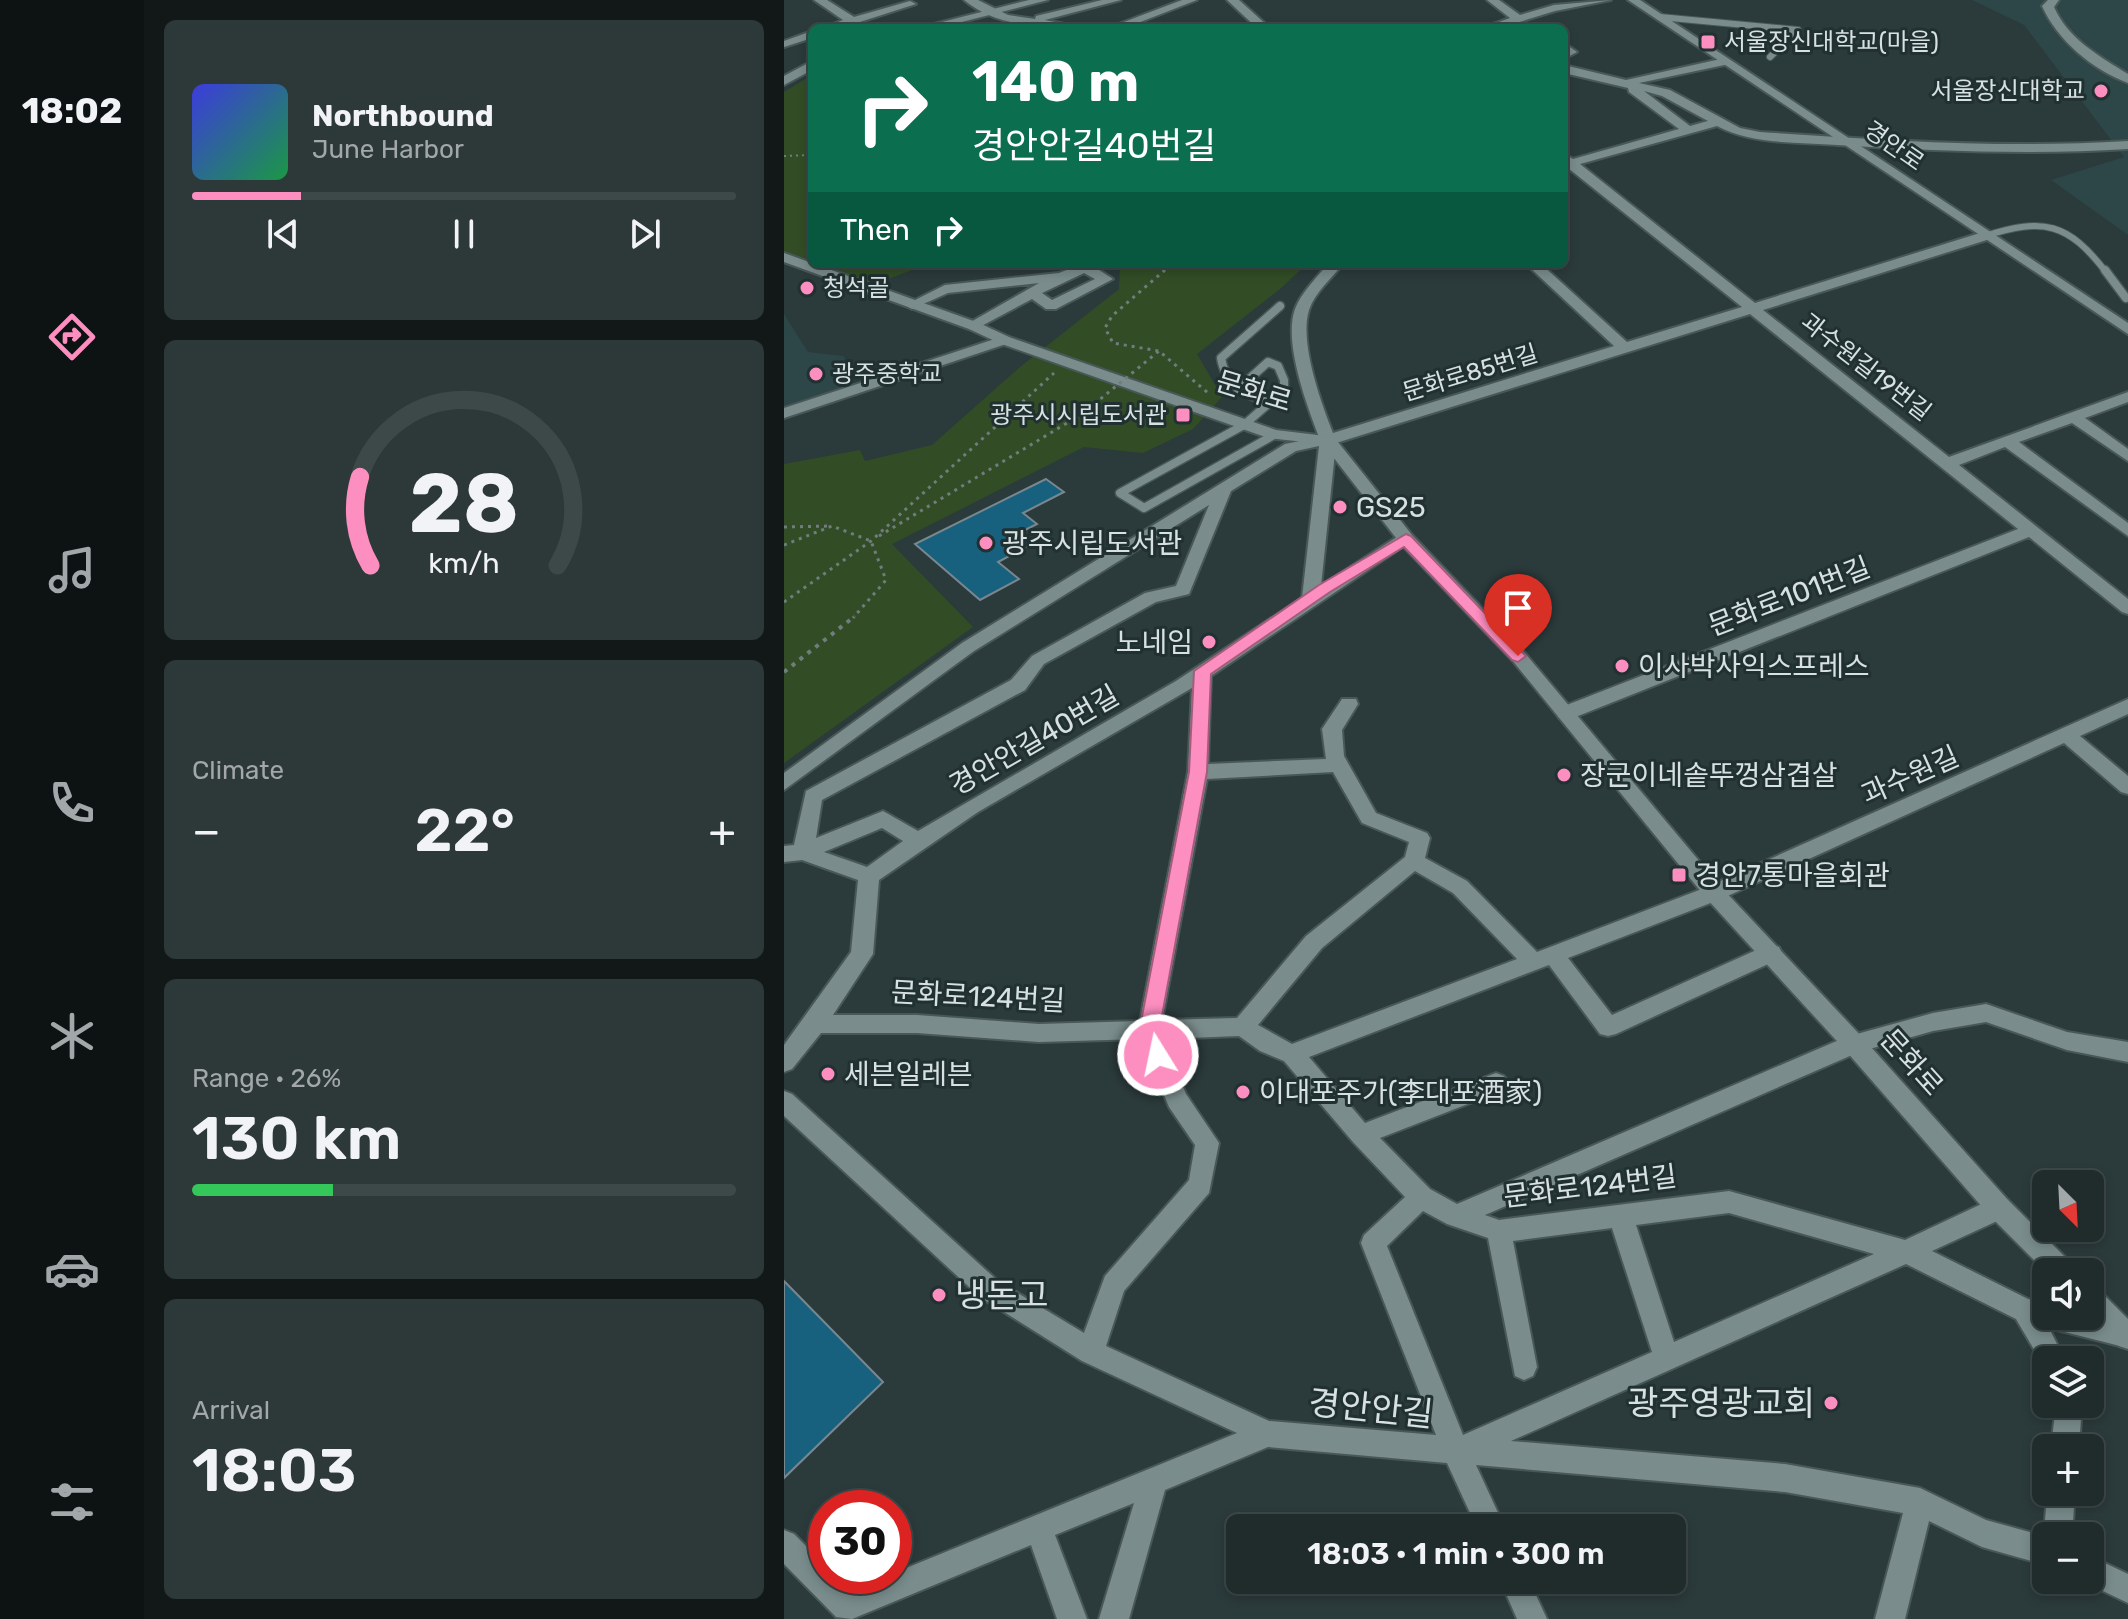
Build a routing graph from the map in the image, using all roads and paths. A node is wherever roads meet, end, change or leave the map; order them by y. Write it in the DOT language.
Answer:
graph roads {
  1 [pos="819,0"];
  2 [pos="969,0"];
  3 [pos="1043,0"];
  4 [pos="1116,0"];
  5 [pos="1192,0"];
  6 [pos="1232,0"];
  7 [pos="1492,0"];
  8 [pos="1606,0"];
  9 [pos="1633,0"];
  10 [pos="2054,0"];
  11 [pos="908,2"];
  12 [pos="1559,3"];
  13 [pos="921,11"];
  14 [pos="987,12"];
  15 [pos="1660,17"];
  16 [pos="1517,18"];
  17 [pos="851,20"];
  18 [pos="1027,21"];
  19 [pos="840,24"];
  20 [pos="940,24"];
  21 [pos="1049,24"];
  22 [pos="1125,24"];
  23 [pos="1259,24"];
  24 [pos="1500,24"];
  25 [pos="808,35"];
  26 [pos="1580,38"];
  27 [pos="1568,42"];
  28 [pos="785,43"];
  29 [pos="808,57"];
  30 [pos="1770,57"];
  31 [pos="808,60"];
  32 [pos="1725,62"];
  33 [pos="1568,70"];
  34 [pos="2128,79"];
  35 [pos="784,81"];
  36 [pos="1623,82"];
  37 [pos="1717,122"];
  38 [pos="1687,129"];
  39 [pos="1844,139"];
  40 [pos="2128,145"];
  41 [pos="808,155"];
  42 [pos="784,156"];
  43 [pos="1568,161"];
  44 [pos="1568,164"];
  45 [pos="1985,236"];
  46 [pos="784,257"];
  47 [pos="808,266"];
  48 [pos="813,268"];
  49 [pos="1084,268"];
  50 [pos="1092,268"];
  51 [pos="1167,268"];
  52 [pos="1332,268"];
  53 [pos="1537,268"];
  54 [pos="1061,277"];
  55 [pos="1032,293"];
  56 [pos="2126,298"];
  57 [pos="912,305"];
  58 [pos="1280,306"];
  59 [pos="1753,310"];
  60 [pos="974,326"];
  61 [pos="2128,330"];
  62 [pos="1004,340"];
  63 [pos="1625,348"];
  64 [pos="1159,351"];
  65 [pos="1067,361"];
  66 [pos="1238,389"];
  67 [pos="1212,397"];
  68 [pos="2128,397"];
  69 [pos="1269,403"];
  70 [pos="784,413"];
  71 [pos="2075,418"];
  72 [pos="1244,425"];
  73 [pos="1274,435"];
  74 [pos="1328,440"];
  75 [pos="2007,441"];
  76 [pos="2128,456"];
  77 [pos="1948,463"];
  78 [pos="1223,491"];
  79 [pos="832,526"];
  80 [pos="784,527"];
  81 [pos="2032,530"];
  82 [pos="2128,531"];
  83 [pos="1406,539"];
  84 [pos="871,541"];
  85 [pos="784,545"];
  86 [pos="1311,598"];
  87 [pos="784,602"];
  88 [pos="2128,608"];
  89 [pos="1202,671"];
  90 [pos="784,672"];
  91 [pos="1349,704"];
  92 [pos="2128,706"];
  93 [pos="1566,713"];
  94 [pos="2067,735"];
  95 [pos="1340,765"];
  96 [pos="1198,772"];
  97 [pos="784,783"];
  98 [pos="2128,787"];
  99 [pos="916,839"];
  100 [pos="794,853"];
  101 [pos="1414,861"];
  102 [pos="869,876"];
  103 [pos="1714,893"];
  104 [pos="1771,953"];
  105 [pos="1544,959"];
  106 [pos="815,1024"];
  107 [pos="1243,1027"];
  108 [pos="1149,1032"];
  109 [pos="1854,1044"];
  110 [pos="2128,1052"];
  111 [pos="1292,1054"];
  112 [pos="784,1062"];
  113 [pos="1496,1083"];
  114 [pos="784,1101"];
  115 [pos="1361,1135"];
  116 [pos="1421,1197"];
  117 [pos="1999,1208"];
  118 [pos="1456,1216"];
  119 [pos="1621,1217"];
  120 [pos="1499,1231"];
  121 [pos="1908,1252"];
  122 [pos="2049,1258"];
  123 [pos="2032,1310"];
  124 [pos="2104,1313"];
  125 [pos="2104,1330"];
  126 [pos="2128,1336"];
  127 [pos="1091,1352"];
  128 [pos="1666,1356"];
  129 [pos="1524,1367"];
  130 [pos="1268,1434"];
  131 [pos="1456,1452"];
  132 [pos="1154,1481"];
  133 [pos="1920,1502"];
  134 [pos="1485,1514"];
  135 [pos="1039,1530"];
  136 [pos="784,1544"];
  137 [pos="2032,1547"];
  138 [pos="2104,1577"];
  139 [pos="2128,1589"];
  140 [pos="1520,1594"];
  141 [pos="1072,1619"];
  142 [pos="1114,1619"];
  143 [pos="1532,1619"];
  144 [pos="1890,1619"];
  1 -- 17 [label="street"];
  2 -- 14 [label="street"];
  3 -- 14 [label="street"];
  4 -- 18 [label="street"];
  5 -- 22 [label="street"];
  6 -- 23 [label="street"];
  7 -- 16 [label="street"];
  8 -- 12 [label="street"];
  9 -- 15 [label="street, 경안로"];
  10 -- 34 [label="street"];
  11 -- 13 [label="street"];
  11 -- 17 [label="street"];
  12 -- 16 [label="street"];
  14 -- 18 [label="street"];
  14 -- 20 [label="street"];
  15 -- 30 [label="lane"];
  15 -- 32 [label="street, 경안로"];
  16 -- 24 [label="street"];
  17 -- 19 [label="street"];
  18 -- 21 [label="street"];
  25 -- 28 [label="street"];
  26 -- 27 [label="street"];
  28 -- 29 [label="street"];
  31 -- 35 [label="street"];
  32 -- 36 [label="street"];
  32 -- 39 [label="street, 경안로"];
  33 -- 36 [label="street"];
  36 -- 37 [label="street"];
  36 -- 38 [label="street"];
  37 -- 38 [label="street"];
  37 -- 39 [label="street"];
  38 -- 43 [label="street"];
  39 -- 40 [label="street"];
  39 -- 45 [label="street, 경안로"];
  41 -- 42 [label="path"];
  44 -- 59 [label="street"];
  45 -- 56 [label="lane"];
  45 -- 59 [label="street, 문화로85번길"];
  45 -- 61 [label="street, 경안로"];
  46 -- 47 [label="street, 문화로"];
  48 -- 57 [label="street, 문화로"];
  49 -- 54 [label="street"];
  50 -- 55 [label="street"];
  51 -- 64 [label="path"];
  52 -- 74 [label="street"];
  53 -- 63 [label="street"];
  54 -- 55 [label="street"];
  54 -- 57 [label="street"];
  55 -- 60 [label="street"];
  57 -- 60 [label="street, 문화로"];
  58 -- 66 [label="lane"];
  59 -- 63 [label="street, 문화로85번길"];
  59 -- 77 [label="street, 과수원길19번길"];
  60 -- 62 [label="street, 문화로"];
  62 -- 65 [label="street, 문화로"];
  62 -- 70 [label="street"];
  63 -- 74 [label="street, 문화로85번길"];
  64 -- 67 [label="path"];
  64 -- 84 [label="path, bridge"];
  65 -- 72 [label="street, 문화로"];
  65 -- 84 [label="path"];
  66 -- 69 [label="lane"];
  66 -- 69 [label="lane"];
  68 -- 71 [label="street"];
  69 -- 72 [label="lane"];
  71 -- 75 [label="street"];
  71 -- 76 [label="street"];
  72 -- 73 [label="street, 문화로"];
  72 -- 73 [label="lane"];
  73 -- 74 [label="street, 문화로"];
  74 -- 78 [label="street, 문화로85번길"];
  74 -- 83 [label="street, 문화로"];
  74 -- 86 [label="street"];
  75 -- 77 [label="street"];
  75 -- 82 [label="street"];
  77 -- 81 [label="street, 과수원길19번길"];
  78 -- 97 [label="street, 문화로85번길"];
  78 -- 100 [label="street"];
  79 -- 80 [label="path"];
  79 -- 84 [label="path"];
  79 -- 85 [label="path"];
  81 -- 88 [label="street, 과수원길19번길"];
  81 -- 93 [label="street, 문화로101번길"];
  83 -- 86 [label="street, 경안안길40번길"];
  83 -- 93 [label="street, 문화로"];
  84 -- 87 [label="path"];
  84 -- 90 [label="path"];
  86 -- 89 [label="street, 경안안길40번길"];
  89 -- 96 [label="street"];
  89 -- 99 [label="street, 경안안길40번길"];
  91 -- 95 [label="street"];
  92 -- 94 [label="street, 과수원길"];
  93 -- 103 [label="street, 문화로"];
  94 -- 98 [label="street"];
  94 -- 103 [label="street, 과수원길"];
  95 -- 96 [label="street"];
  95 -- 101 [label="street"];
  96 -- 108 [label="street"];
  99 -- 100 [label="street"];
  99 -- 102 [label="street, 경안안길40번길"];
  100 -- 102 [label="street"];
  101 -- 105 [label="street"];
  101 -- 107 [label="street"];
  102 -- 106 [label="street"];
  103 -- 104 [label="street, 문화로"];
  103 -- 105 [label="street"];
  104 -- 105 [label="street"];
  104 -- 109 [label="street, 문화로"];
  105 -- 111 [label="street"];
  106 -- 108 [label="street, 문화로124번길"];
  106 -- 112 [label="street"];
  107 -- 108 [label="street, 문화로124번길"];
  107 -- 111 [label="street, 문화로124번길"];
  108 -- 127 [label="street"];
  109 -- 110 [label="street"];
  109 -- 117 [label="street, 문화로"];
  109 -- 118 [label="street"];
  111 -- 115 [label="street, 문화로124번길"];
  113 -- 115 [label="street"];
  114 -- 127 [label="street, 경안안길"];
  115 -- 116 [label="street, 문화로124번길"];
  116 -- 118 [label="street, 문화로124번길"];
  116 -- 131 [label="street"];
  117 -- 121 [label="street"];
  117 -- 122 [label="street, 문화로"];
  118 -- 120 [label="street, 문화로124번길"];
  119 -- 120 [label="street, 문화로124번길"];
  119 -- 121 [label="street, 문화로124번길"];
  119 -- 128 [label="street"];
  120 -- 129 [label="street"];
  121 -- 123 [label="street, 문화로124번길"];
  121 -- 128 [label="street"];
  124 -- 126 [label="street"];
  125 -- 126 [label="street, 문화로124번길"];
  127 -- 130 [label="street, 경안안길"];
  128 -- 131 [label="street"];
  130 -- 131 [label="street, 경안안길"];
  130 -- 132 [label="street"];
  131 -- 133 [label="street, 경안안길"];
  131 -- 134 [label="street"];
  132 -- 135 [label="street"];
  132 -- 142 [label="street"];
  133 -- 137 [label="street, 경안안길"];
  133 -- 144 [label="street"];
  135 -- 136 [label="street"];
  135 -- 141 [label="street"];
  138 -- 139 [label="street"];
  140 -- 143 [label="street"];
}
